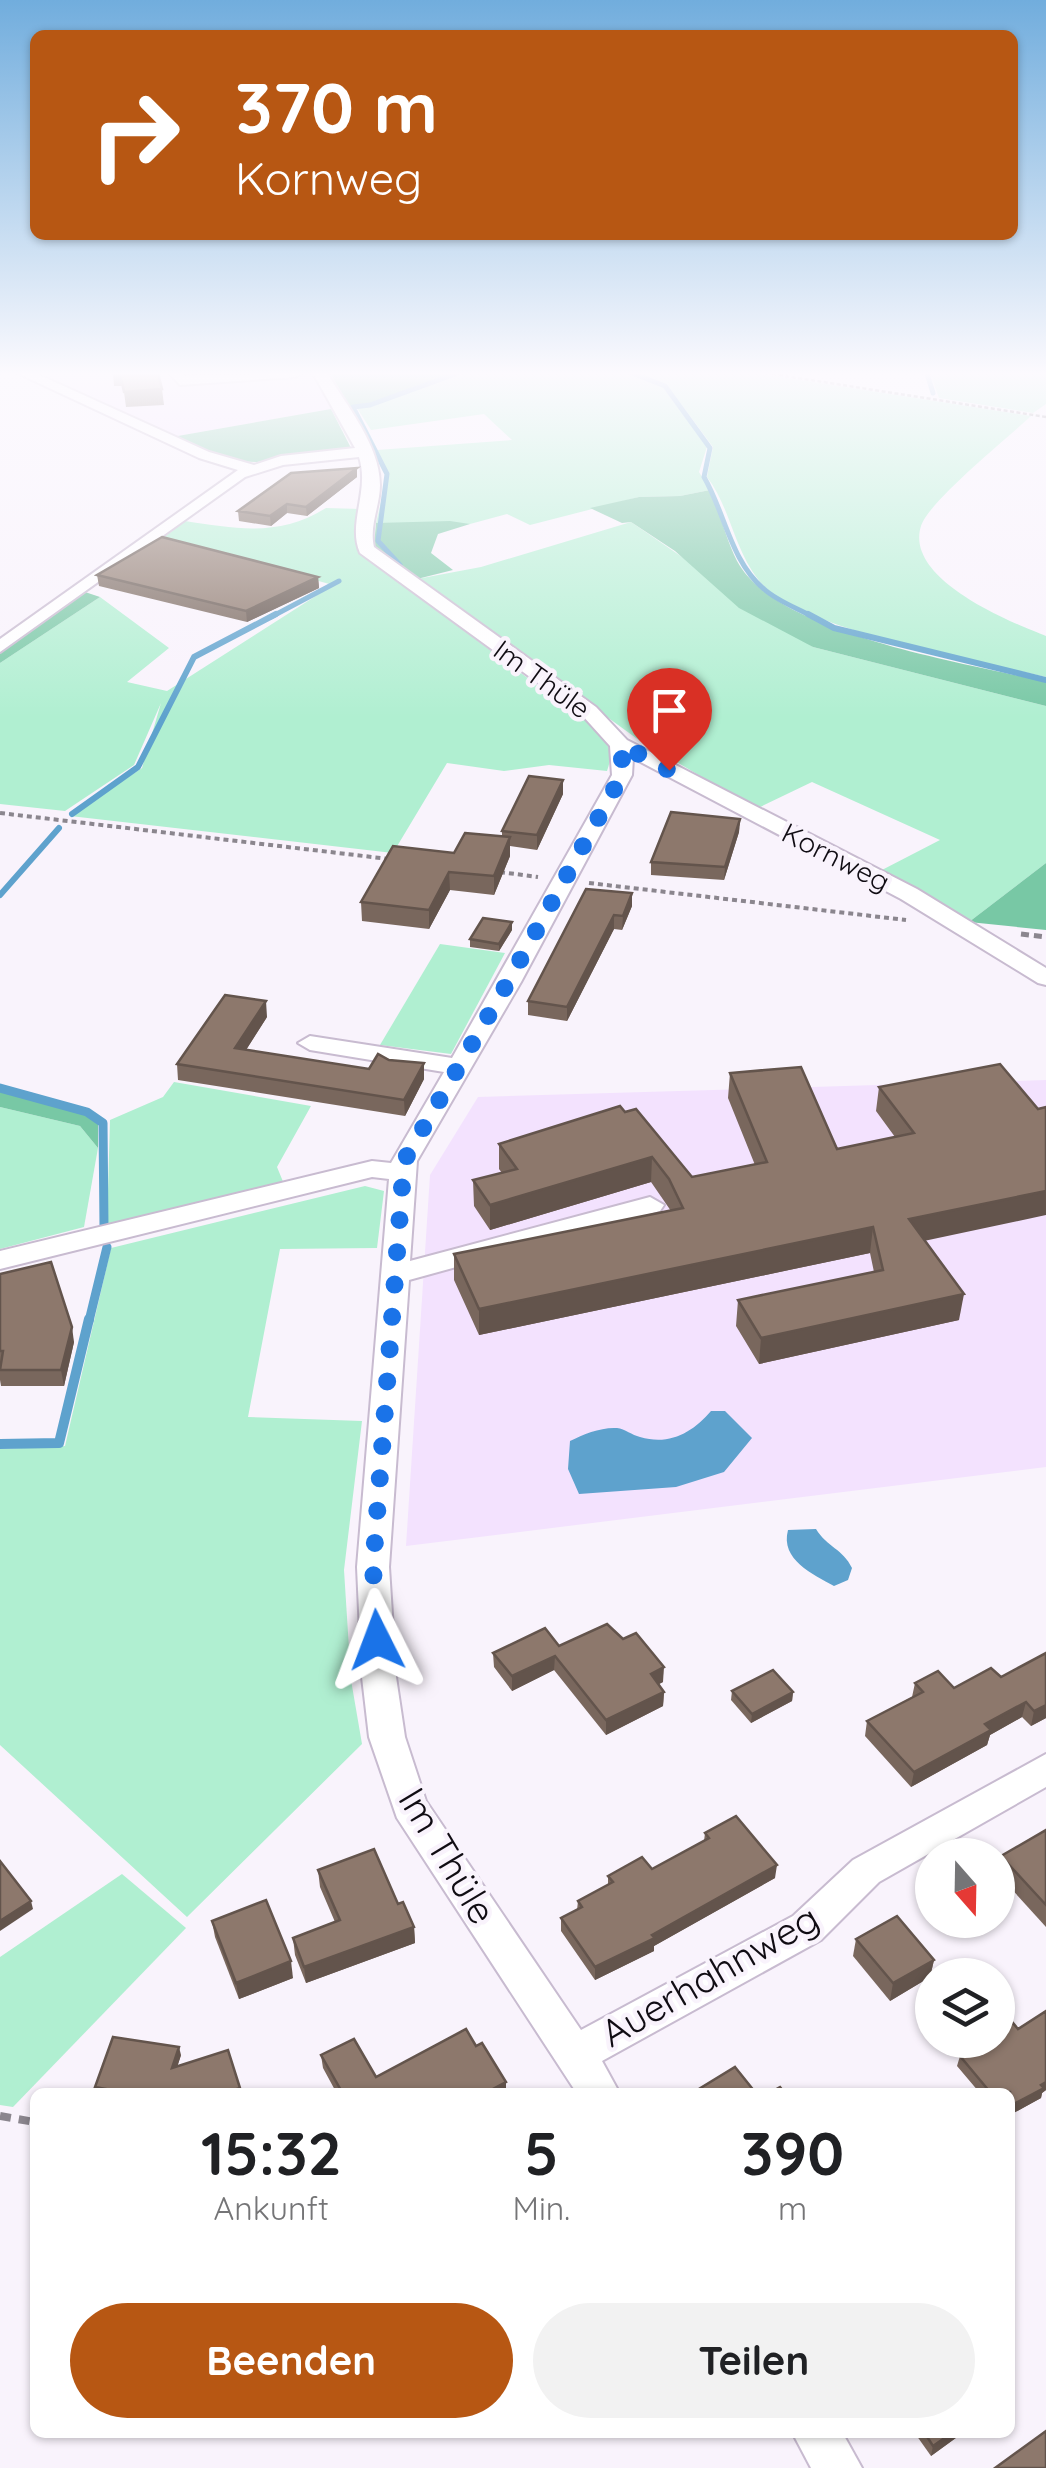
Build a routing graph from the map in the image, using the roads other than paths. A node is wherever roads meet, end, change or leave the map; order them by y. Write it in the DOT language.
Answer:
graph roads {
  1 [pos="225,488"];
  2 [pos="372,488"];
  3 [pos="0,647"];
  4 [pos="622,745"];
  5 [pos="1046,978"];
  6 [pos="310,1044"];
  7 [pos="459,1066"];
  8 [pos="404,1172"];
  9 [pos="650,1205"];
  10 [pos="0,1260"];
  11 [pos="397,1274"];
  12 [pos="1046,1769"];
  13 [pos="576,2054"];
  14 [pos="597,2088"];
  15 [pos="819,2438"];
  16 [pos="838,2468"];
  1 -- 3 [label="street"];
  2 -- 4 [label="street, Im Thüle"];
  4 -- 5 [label="street, Kornweg"];
  4 -- 7 [label="street, Im Thüle"];
  6 -- 7 [label="street"];
  7 -- 8 [label="street, Im Thüle"];
  8 -- 10 [label="street"];
  8 -- 11 [label="street, Im Thüle"];
  9 -- 11 [label="street"];
  11 -- 13 [label="street, Im Thüle"];
  12 -- 13 [label="street, Auerhahnweg"];
  13 -- 14 [label="street, Im Thüle"];
  15 -- 16 [label="street"];
}
